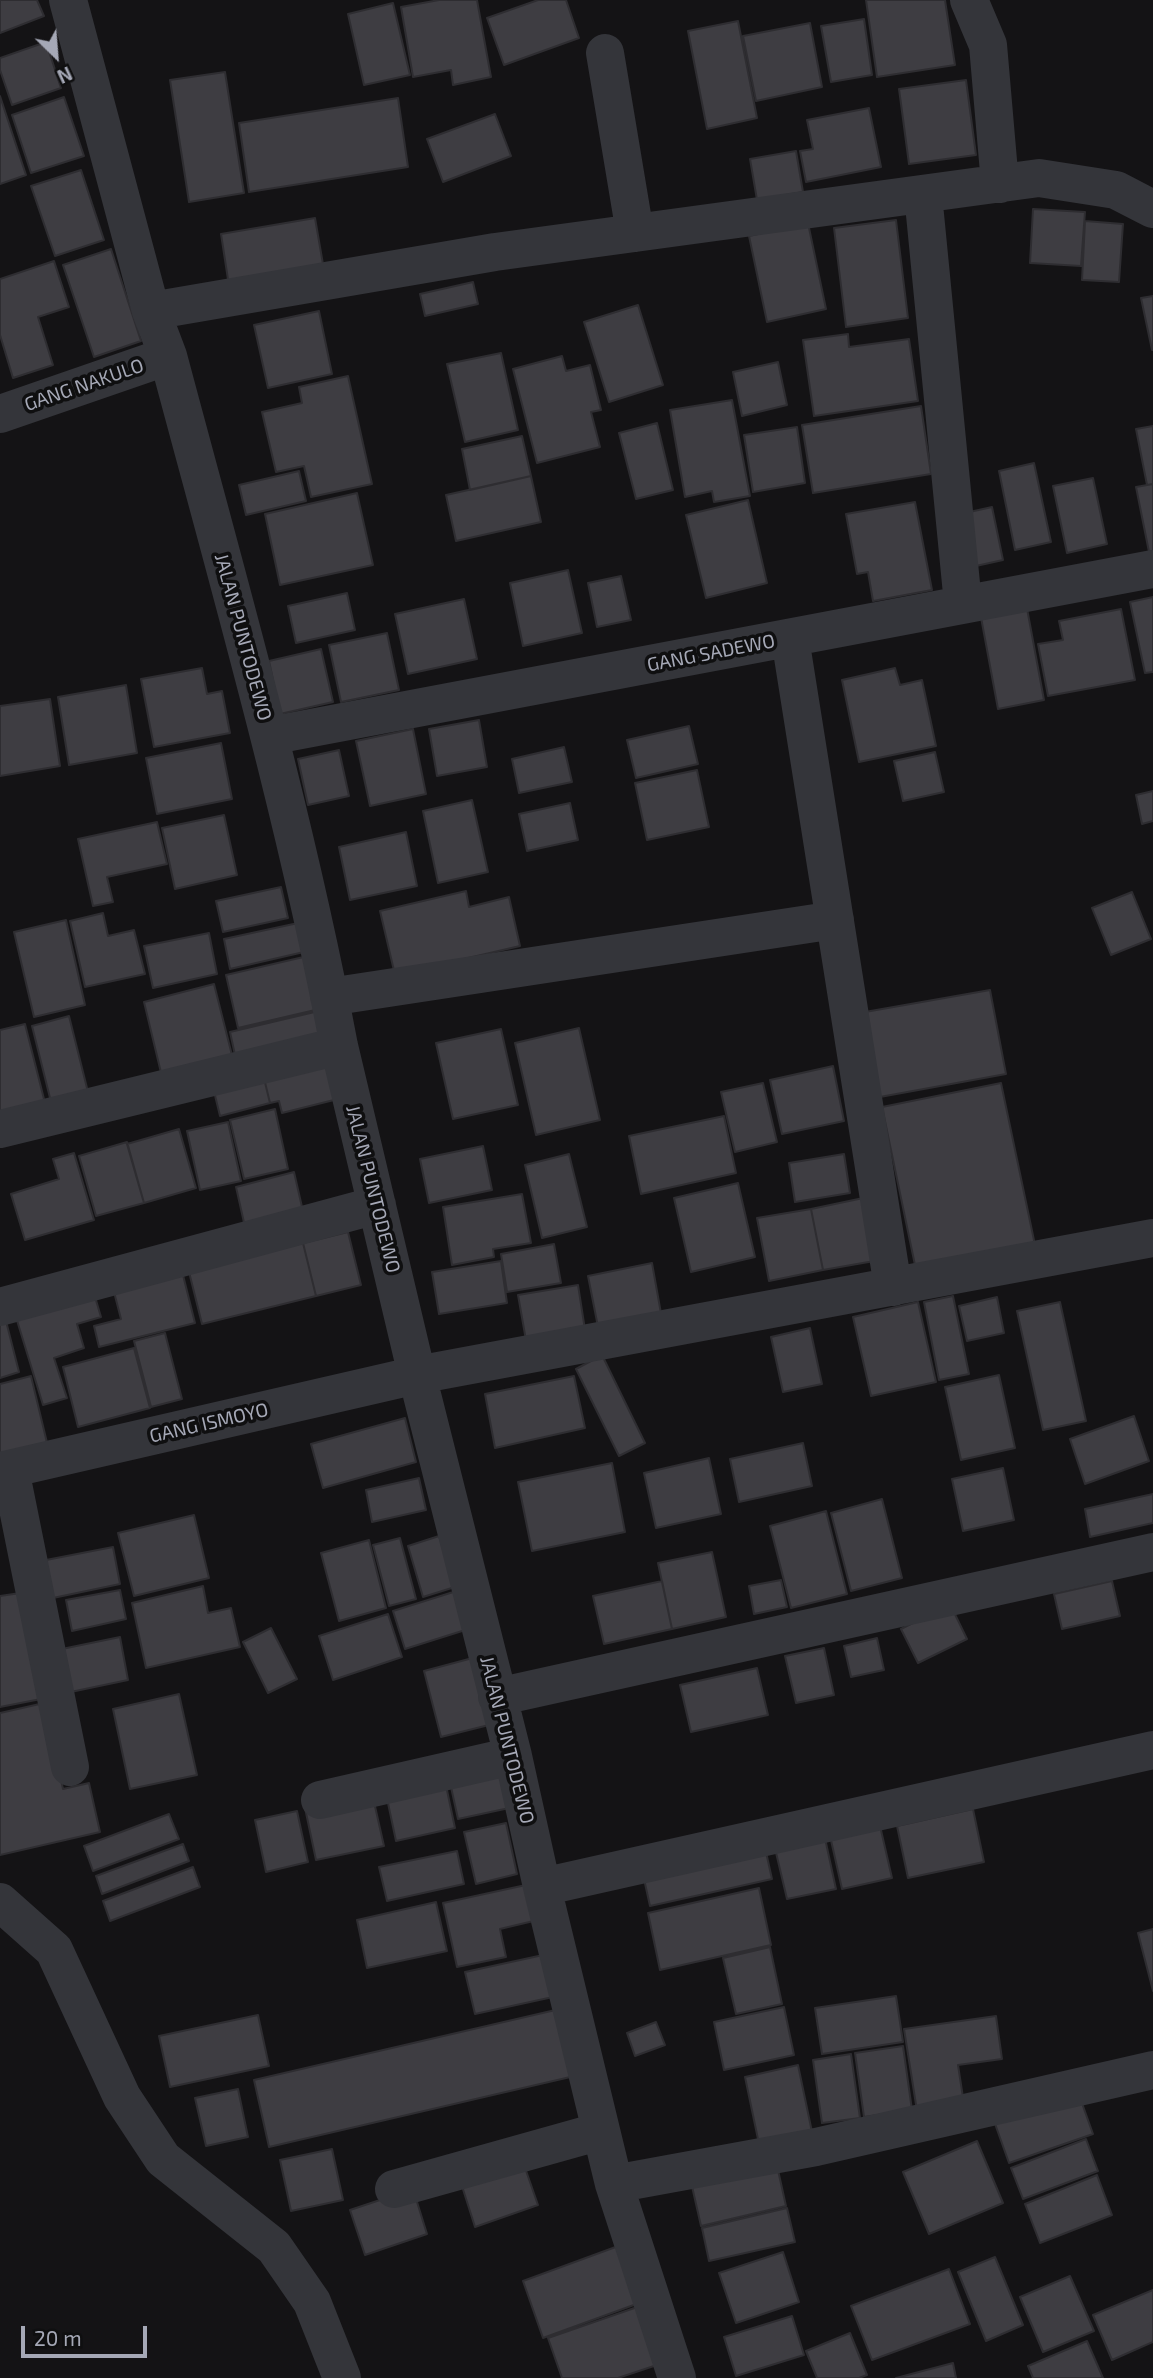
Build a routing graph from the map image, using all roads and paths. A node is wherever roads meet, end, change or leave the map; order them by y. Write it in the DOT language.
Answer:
graph roads {
  1 [pos="68,0"];
  2 [pos="969,0"];
  3 [pos="605,53"];
  4 [pos="1000,184"];
  5 [pos="923,194"];
  6 [pos="1153,209"];
  7 [pos="635,233"];
  8 [pos="151,312"];
  9 [pos="169,356"];
  10 [pos="3,422"];
  11 [pos="1153,569"];
  12 [pos="963,604"];
  13 [pos="790,638"];
  14 [pos="269,737"];
  15 [pos="835,920"];
  16 [pos="329,997"];
  17 [pos="339,1046"];
  18 [pos="0,1129"];
  19 [pos="377,1205"];
  20 [pos="1153,1238"];
  21 [pos="893,1287"];
  22 [pos="0,1307"];
  23 [pos="417,1375"];
  24 [pos="5,1470"];
  25 [pos="1153,1552"];
  26 [pos="497,1697"];
  27 [pos="1153,1750"];
  28 [pos="513,1756"];
  29 [pos="70,1767"];
  30 [pos="320,1801"];
  31 [pos="542,1887"];
  32 [pos="0,1902"];
  33 [pos="1153,2070"];
  34 [pos="601,2131"];
  35 [pos="614,2184"];
  36 [pos="394,2189"];
  37 [pos="342,2378"];
  38 [pos="677,2378"];
  1 -- 8 [label="street, JALAN PUNTODEWO"];
  2 -- 4 [label="street"];
  3 -- 7 [label="street"];
  4 -- 5 [label="street"];
  4 -- 6 [label="street"];
  5 -- 7 [label="street"];
  5 -- 12 [label="street"];
  7 -- 8 [label="street"];
  8 -- 9 [label="street, JALAN PUNTODEWO"];
  9 -- 10 [label="street, GANG NAKULO"];
  9 -- 14 [label="street, JALAN PUNTODEWO"];
  11 -- 12 [label="street, GANG SADEWO"];
  12 -- 13 [label="street, GANG SADEWO"];
  13 -- 14 [label="street, GANG SADEWO"];
  13 -- 15 [label="street"];
  14 -- 16 [label="street, JALAN PUNTODEWO"];
  15 -- 16 [label="street"];
  15 -- 21 [label="street"];
  16 -- 17 [label="street, JALAN PUNTODEWO"];
  17 -- 18 [label="street"];
  17 -- 19 [label="street, JALAN PUNTODEWO"];
  19 -- 22 [label="street"];
  19 -- 23 [label="street, JALAN PUNTODEWO"];
  20 -- 21 [label="street, GANG ISMOYO"];
  21 -- 23 [label="street, GANG ISMOYO"];
  23 -- 24 [label="street, GANG ISMOYO"];
  23 -- 26 [label="street, JALAN PUNTODEWO"];
  24 -- 29 [label="street"];
  25 -- 26 [label="street"];
  26 -- 28 [label="street, JALAN PUNTODEWO"];
  27 -- 31 [label="street"];
  28 -- 30 [label="street"];
  28 -- 31 [label="street, JALAN PUNTODEWO"];
  31 -- 34 [label="street, JALAN PUNTODEWO"];
  32 -- 37 [label="street"];
  33 -- 35 [label="street"];
  34 -- 35 [label="street, JALAN PUNTODEWO"];
  34 -- 36 [label="street"];
  35 -- 38 [label="street, JALAN PUNTODEWO"];
}
